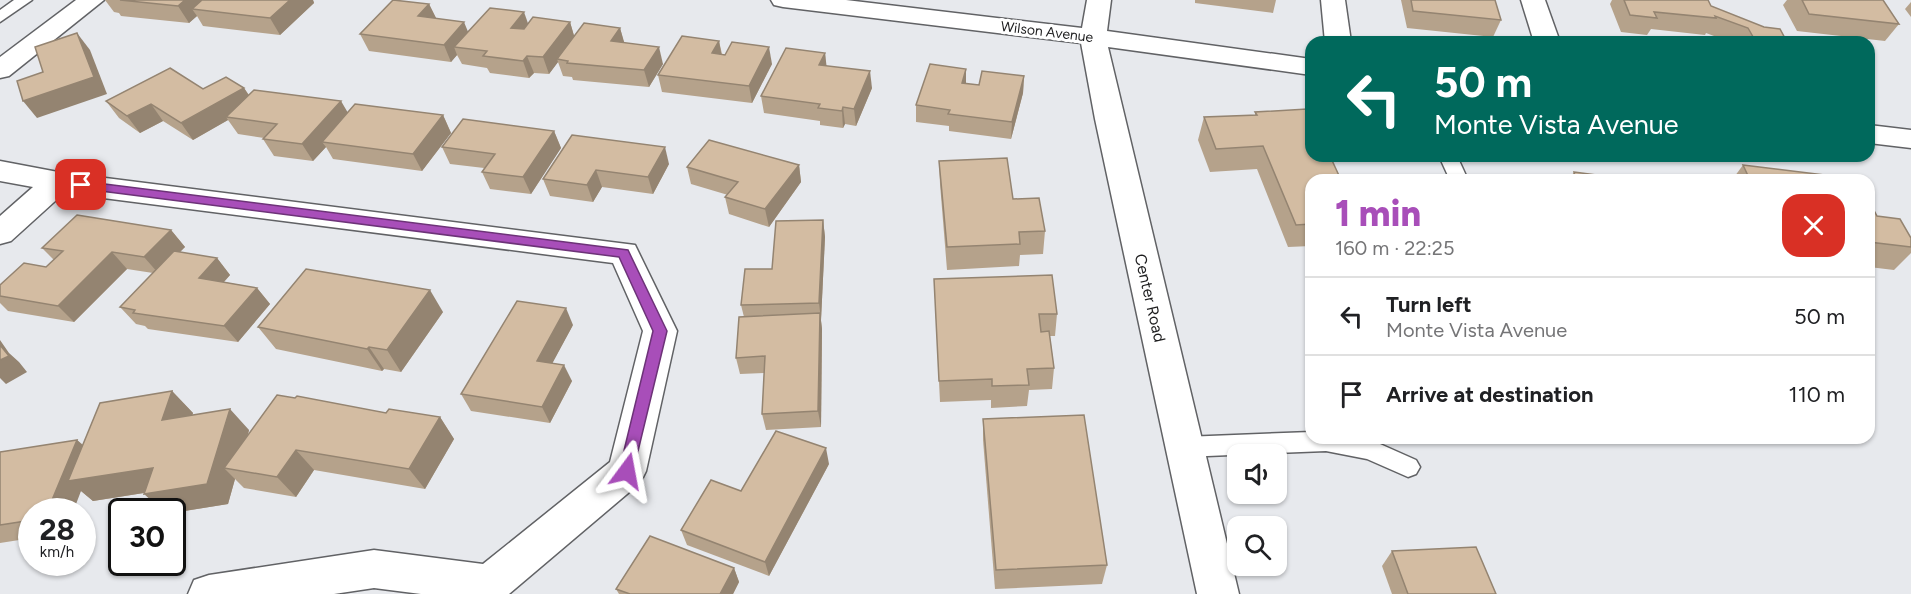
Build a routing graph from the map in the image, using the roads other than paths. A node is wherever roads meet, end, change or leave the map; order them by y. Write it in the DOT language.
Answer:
graph roads {
  1 [pos="24,0"];
  2 [pos="92,0"];
  3 [pos="783,0"];
  4 [pos="1099,0"];
  5 [pos="1333,0"];
  6 [pos="1533,0"];
  7 [pos="0,17"];
  8 [pos="1337,36"];
  9 [pos="1546,36"];
  10 [pos="1093,37"];
  11 [pos="1305,66"];
  12 [pos="0,70"];
  13 [pos="1875,135"];
  14 [pos="1911,139"];
  15 [pos="0,171"];
  16 [pos="58,182"];
  17 [pos="0,233"];
  18 [pos="1305,442"];
  19 [pos="1341,444"];
  20 [pos="1184,447"];
  21 [pos="1408,467"];
  22 [pos="489,589"];
  23 [pos="209,594"];
  24 [pos="1218,594"];
  1 -- 7 [label="lane"];
  2 -- 12 [label="street"];
  3 -- 10 [label="street, Wilson Avenue"];
  4 -- 10 [label="street, Center Road"];
  5 -- 8 [label="street"];
  6 -- 9 [label="street"];
  10 -- 11 [label="street, Wilson Avenue"];
  10 -- 20 [label="street, Center Road"];
  13 -- 14 [label="street"];
  15 -- 16 [label="street"];
  16 -- 17 [label="street"];
  16 -- 22 [label="street"];
  18 -- 20 [label="lane"];
  19 -- 21 [label="lane"];
  20 -- 24 [label="street, Center Road"];
  22 -- 23 [label="street"];
}
